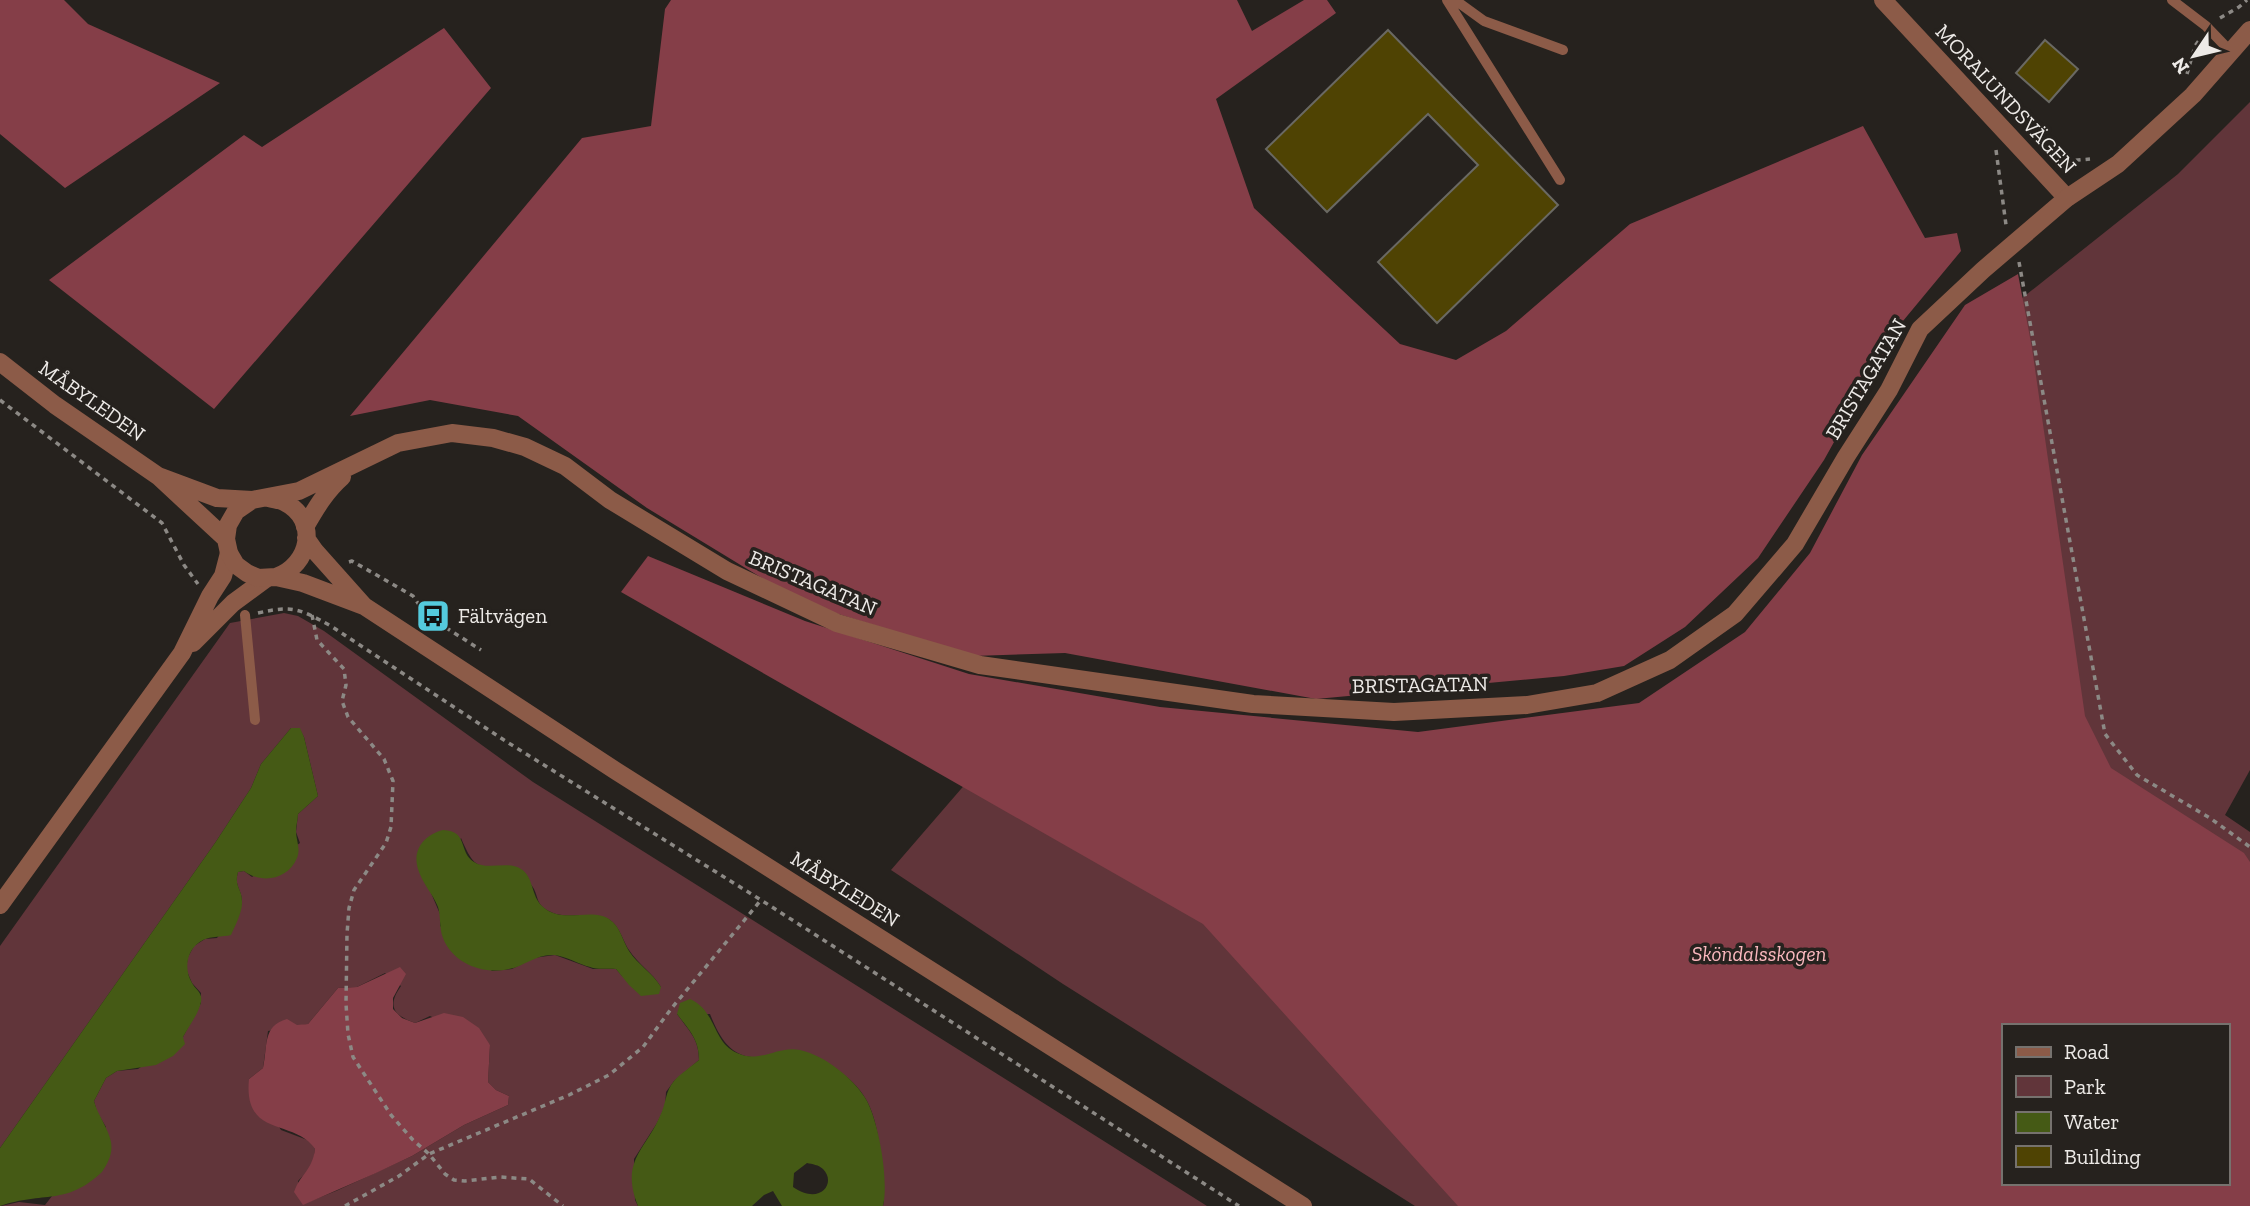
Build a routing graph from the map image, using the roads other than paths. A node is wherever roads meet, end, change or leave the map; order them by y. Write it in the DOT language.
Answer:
graph roads {
  1 [pos="1447,0"];
  2 [pos="1455,0"];
  3 [pos="1883,0"];
  4 [pos="2172,0"];
  5 [pos="2250,30"];
  6 [pos="1563,50"];
  7 [pos="2231,52"];
  8 [pos="1560,180"];
  9 [pos="2067,198"];
  10 [pos="0,362"];
  11 [pos="358,463"];
  12 [pos="158,475"];
  13 [pos="260,499"];
  14 [pos="306,533"];
  15 [pos="227,546"];
  16 [pos="271,578"];
  17 [pos="364,606"];
  18 [pos="245,615"];
  19 [pos="183,653"];
  20 [pos="255,720"];
  21 [pos="0,905"];
  22 [pos="1303,1206"];
  1 -- 8 [label="lane"];
  2 -- 6 [label="lane"];
  3 -- 9 [label="street, MORALUNDSVÄGEN"];
  4 -- 7 [label="lane"];
  5 -- 7 [label="street, BRISTAGATAN"];
  7 -- 9 [label="street, BRISTAGATAN"];
  9 -- 11 [label="street, BRISTAGATAN"];
  10 -- 12 [label="street, MÅBYLEDEN"];
  11 -- 13 [label="street, BRISTAGATAN"];
  11 -- 14 [label="street, BRISTAGATAN"];
  12 -- 13 [label="street, MÅBYLEDEN"];
  12 -- 15 [label="street, MÅBYLEDEN"];
  13 -- 14 [label="street, MÅBYLEDEN"];
  13 -- 15 [label="street"];
  14 -- 16 [label="street"];
  14 -- 17 [label="street, MÅBYLEDEN"];
  15 -- 16 [label="street, MÅBYLEDEN"];
  15 -- 19 [label="street"];
  16 -- 17 [label="street, MÅBYLEDEN"];
  16 -- 19 [label="street"];
  17 -- 22 [label="street, MÅBYLEDEN"];
  18 -- 20 [label="lane"];
  19 -- 21 [label="street"];
}
